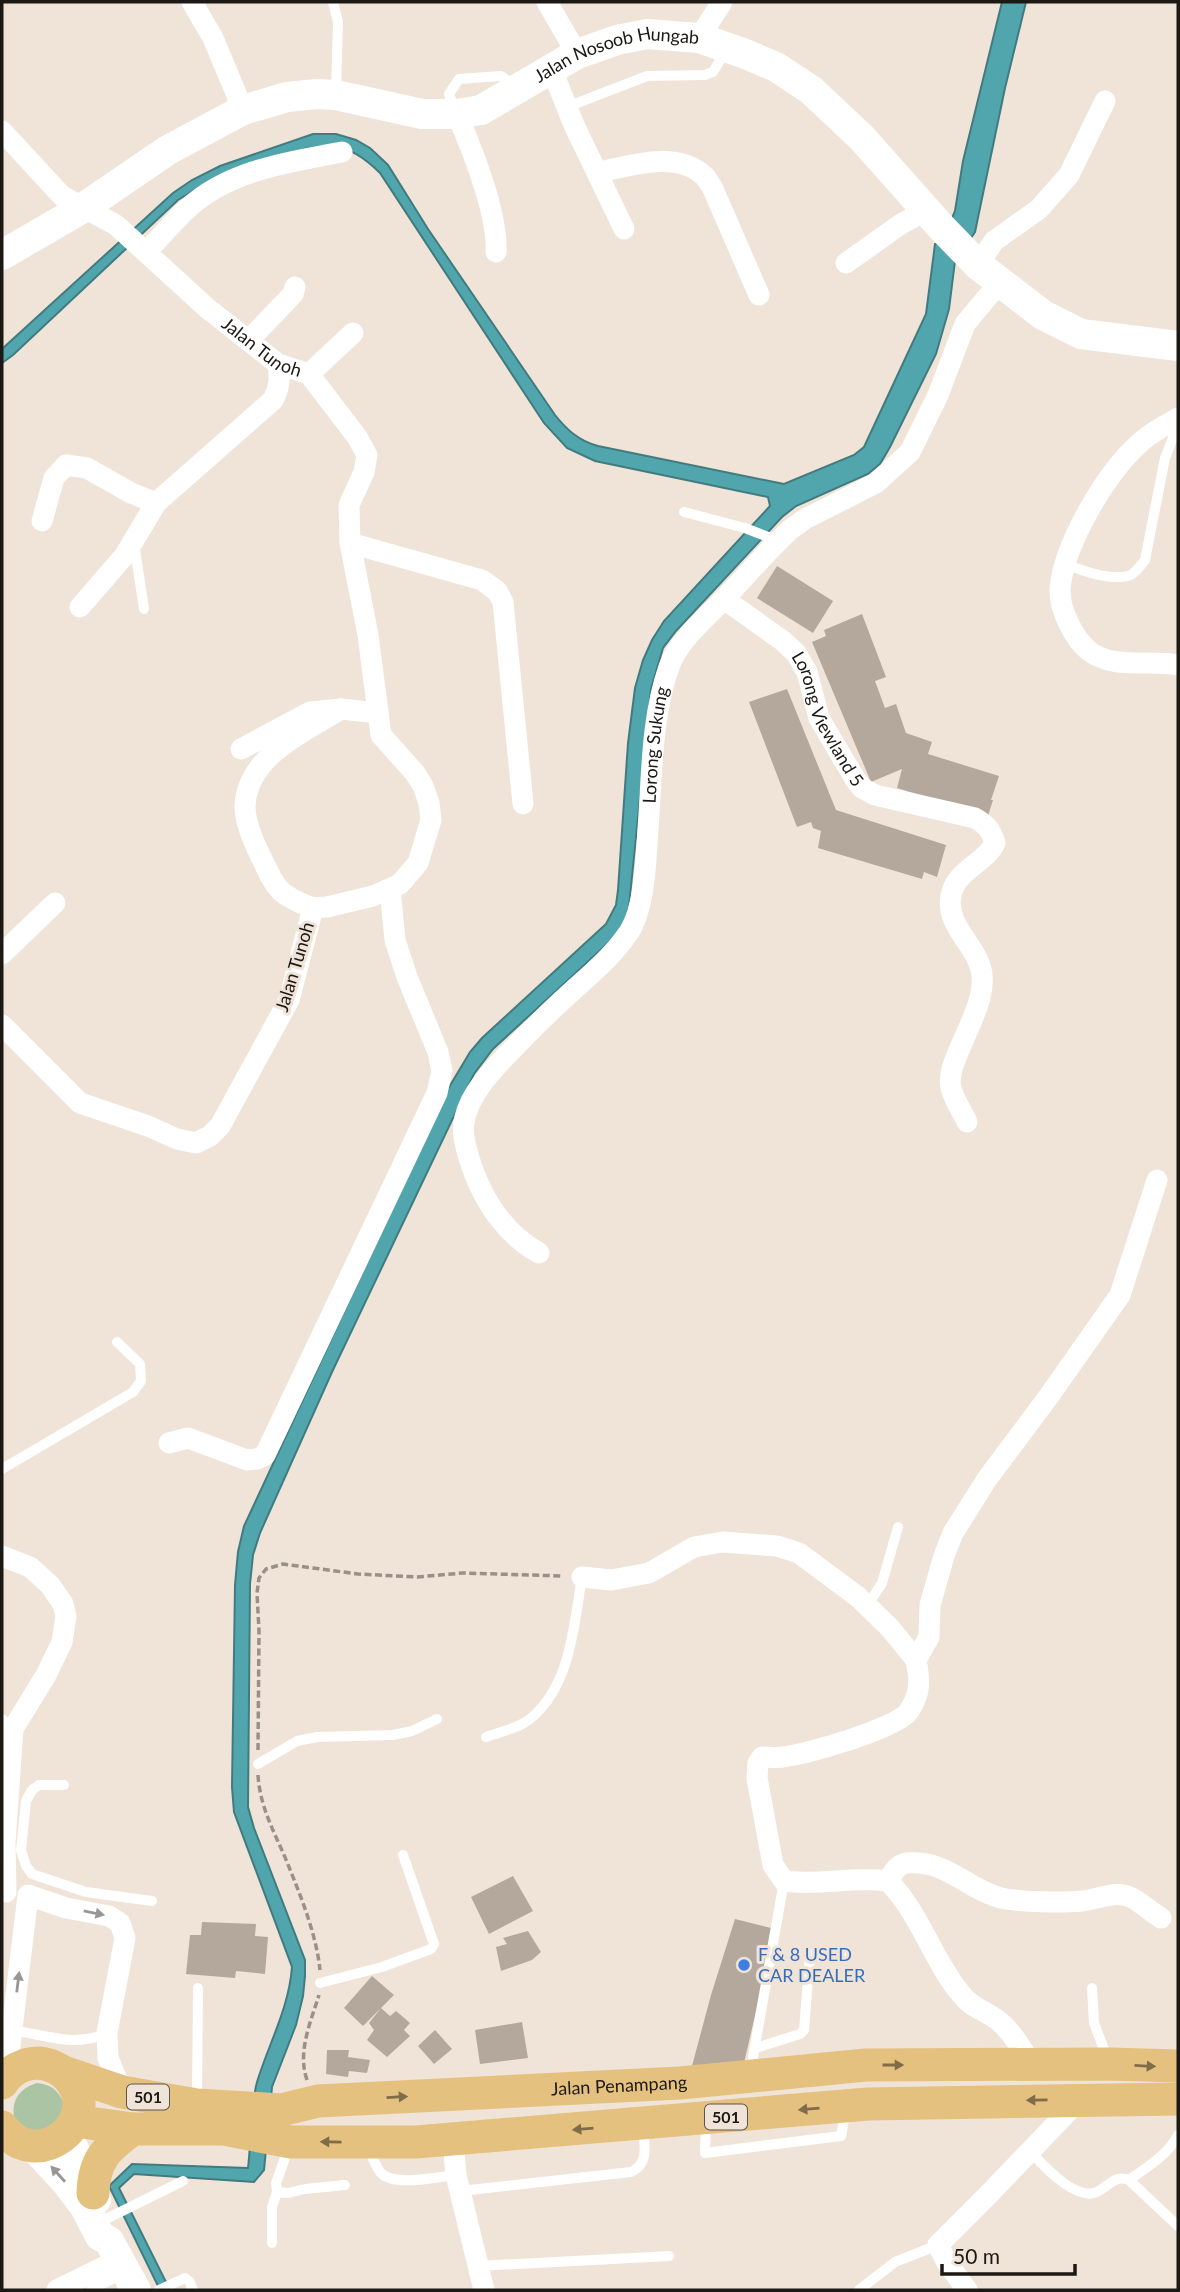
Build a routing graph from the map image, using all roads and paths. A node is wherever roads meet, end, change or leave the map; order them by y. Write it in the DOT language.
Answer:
graph roads {
  1 [pos="192,2"];
  2 [pos="333,2"];
  3 [pos="547,2"];
  4 [pos="722,2"];
  5 [pos="699,38"];
  6 [pos="727,48"];
  7 [pos="577,54"];
  8 [pos="552,70"];
  9 [pos="336,95"];
  10 [pos="1105,102"];
  11 [pos="567,107"];
  12 [pos="243,110"];
  13 [pos="457,114"];
  14 [pos="2,131"];
  15 [pos="342,152"];
  16 [pos="599,172"];
  17 [pos="83,208"];
  18 [pos="934,219"];
  19 [pos="624,229"];
  20 [pos="143,249"];
  21 [pos="496,252"];
  22 [pos="2,256"];
  23 [pos="846,263"];
  24 [pos="981,267"];
  25 [pos="295,287"];
  26 [pos="759,295"];
  27 [pos="353,333"];
  28 [pos="248,340"];
  29 [pos="1178,346"];
  30 [pos="278,364"];
  31 [pos="309,374"];
  32 [pos="1178,418"];
  33 [pos="1178,425"];
  34 [pos="156,503"];
  35 [pos="684,512"];
  36 [pos="42,521"];
  37 [pos="773,539"];
  38 [pos="134,541"];
  39 [pos="350,542"];
  40 [pos="1064,564"];
  41 [pos="724,599"];
  42 [pos="80,607"];
  43 [pos="144,609"];
  44 [pos="1178,665"];
  45 [pos="341,709"];
  46 [pos="378,713"];
  47 [pos="241,749"];
  48 [pos="523,804"];
  49 [pos="390,889"];
  50 [pos="55,903"];
  51 [pos="313,908"];
  52 [pos="2,954"];
  53 [pos="2,1025"];
  54 [pos="968,1122"];
  55 [pos="1157,1180"];
  56 [pos="538,1254"];
  57 [pos="117,1342"];
  58 [pos="169,1443"];
  59 [pos="2,1469"];
  60 [pos="898,1527"];
  61 [pos="2,1556"];
  62 [pos="582,1577"];
  63 [pos="867,1606"];
  64 [pos="916,1660"];
  65 [pos="437,1719"];
  66 [pos="7,1724"];
  67 [pos="486,1737"];
  68 [pos="258,1764"];
  69 [pos="64,1785"];
  70 [pos="403,1855"];
  71 [pos="784,1881"];
  72 [pos="888,1881"];
  73 [pos="4,1892"];
  74 [pos="28,1895"];
  75 [pos="152,1901"];
  76 [pos="126,1911"];
  77 [pos="1161,1918"];
  78 [pos="848,1952"];
  79 [pos="320,1983"];
  80 [pos="198,1988"];
  81 [pos="1092,1988"];
  82 [pos="7,2029"];
  83 [pos="107,2033"];
  84 [pos="755,2062"];
  85 [pos="1109,2064"];
  86 [pos="1032,2065"];
  87 [pos="1178,2066"];
  88 [pos="63,2073"];
  89 [pos="4,2078"];
  90 [pos="122,2092"];
  91 [pos="1080,2099"];
  92 [pos="1178,2099"];
  93 [pos="197,2105"];
  94 [pos="230,2119"];
  95 [pos="643,2124"];
  96 [pos="71,2127"];
  97 [pos="132,2129"];
  98 [pos="282,2130"];
  99 [pos="11,2134"];
  100 [pos="1178,2135"];
  101 [pos="453,2141"];
  102 [pos="367,2143"];
  103 [pos="1030,2152"];
  104 [pos="1129,2180"];
  105 [pos="183,2181"];
  106 [pos="458,2183"];
  107 [pos="345,2185"];
  108 [pos="277,2192"];
  109 [pos="1178,2226"];
  110 [pos="118,2237"];
  111 [pos="272,2243"];
  112 [pos="942,2253"];
  113 [pos="669,2256"];
  114 [pos="477,2266"];
  115 [pos="57,2290"];
  116 [pos="91,2290"];
  117 [pos="159,2290"];
  118 [pos="193,2290"];
  119 [pos="484,2290"];
  120 [pos="859,2290"];
  121 [pos="955,2290"];
  122 [pos="967,2290"];
  1 -- 12 [label="street"];
  2 -- 9 [label="lane"];
  3 -- 7 [label="street"];
  4 -- 5 [label="street"];
  5 -- 6 [label="main road, Jalan Nosoob Hungab"];
  5 -- 7 [label="main road, Jalan Nosoob Hungab"];
  6 -- 11 [label="lane"];
  6 -- 18 [label="main road, Jalan Nosoob Hungab"];
  7 -- 8 [label="main road, Jalan Nosoob Hungab"];
  8 -- 11 [label="street"];
  8 -- 13 [label="main road, Jalan Nosoob Hungab"];
  9 -- 12 [label="main road, Jalan Nosoob Hungab"];
  9 -- 13 [label="main road, Jalan Nosoob Hungab"];
  10 -- 24 [label="street, Lorong Sukung"];
  11 -- 16 [label="street"];
  12 -- 17 [label="main road, Jalan Nosoob Hungab"];
  13 -- 21 [label="street"];
  14 -- 17 [label="street, Jalan Tunoh"];
  15 -- 20 [label="street"];
  16 -- 19 [label="street"];
  16 -- 26 [label="street"];
  17 -- 20 [label="street, Jalan Tunoh"];
  17 -- 22 [label="main road, Jalan Nosoob Hungab"];
  18 -- 23 [label="street"];
  18 -- 24 [label="main road, Jalan Nosoob Hungab"];
  20 -- 28 [label="street, Jalan Tunoh"];
  24 -- 29 [label="main road, Jalan Nosoob Hungab"];
  24 -- 37 [label="street, Lorong Sukung"];
  25 -- 28 [label="street"];
  27 -- 31 [label="street"];
  28 -- 30 [label="street, Jalan Tunoh"];
  30 -- 31 [label="street, Jalan Tunoh"];
  30 -- 34 [label="street"];
  31 -- 39 [label="street, Jalan Tunoh"];
  32 -- 40 [label="street"];
  33 -- 40 [label="lane"];
  34 -- 36 [label="street"];
  34 -- 38 [label="street"];
  35 -- 37 [label="lane"];
  37 -- 41 [label="street, Lorong Sukung"];
  38 -- 42 [label="street"];
  38 -- 43 [label="lane"];
  39 -- 46 [label="street, Jalan Tunoh"];
  39 -- 48 [label="street"];
  40 -- 44 [label="street"];
  41 -- 54 [label="street, Lorong Viewland 5"];
  41 -- 56 [label="street, Lorong Sukung"];
  45 -- 46 [label="street"];
  45 -- 47 [label="street"];
  45 -- 51 [label="street"];
  46 -- 49 [label="street, Jalan Tunoh"];
  49 -- 51 [label="street, Jalan Tunoh"];
  49 -- 58 [label="street"];
  50 -- 52 [label="street"];
  51 -- 53 [label="street, Jalan Tunoh"];
  55 -- 64 [label="street"];
  57 -- 59 [label="lane"];
  60 -- 63 [label="lane"];
  61 -- 66 [label="street"];
  62 -- 63 [label="street"];
  62 -- 67 [label="lane"];
  63 -- 64 [label="street"];
  64 -- 71 [label="street"];
  65 -- 68 [label="lane"];
  66 -- 73 [label="street"];
  69 -- 76 [label="lane"];
  70 -- 79 [label="lane"];
  71 -- 72 [label="street"];
  71 -- 84 [label="lane"];
  72 -- 77 [label="street"];
  72 -- 86 [label="street"];
  73 -- 74 [label="lane"];
  74 -- 76 [label="street, one-way"];
  82 -- 74 [label="street, one-way"];
  75 -- 76 [label="lane"];
  76 -- 83 [label="street"];
  78 -- 84 [label="lane"];
  80 -- 93 [label="lane"];
  81 -- 85 [label="lane"];
  82 -- 83 [label="lane"];
  82 -- 89 [label="street"];
  83 -- 90 [label="street"];
  84 -- 86 [label="main road, Jalan Penampang / 501, one-way"];
  98 -- 84 [label="main road, Jalan Penampang / 501, one-way"];
  85 -- 86 [label="main road, Jalan Penampang / 501"];
  85 -- 87 [label="main road, Jalan Penampang / 501, one-way"];
  88 -- 89 [label="main road, Jalan Penampang"];
  88 -- 90 [label="main road, Jalan Penampang / 501"];
  88 -- 96 [label="main road"];
  90 -- 93 [label="main road, Jalan Penampang / 501"];
  91 -- 92 [label="main road, Jalan Penampang / 501"];
  91 -- 95 [label="main road, Jalan Penampang / 501, one-way"];
  91 -- 103 [label="street"];
  93 -- 94 [label="main road, Jalan Penampang / 501"];
  94 -- 97 [label="main road, Jalan Penampang / 501"];
  94 -- 98 [label="main road, Jalan Penampang / 501"];
  95 -- 101 [label="main road, Jalan Penampang / 501, one-way"];
  95 -- 106 [label="lane"];
  96 -- 97 [label="main road, Jalan Penampang / 501"];
  96 -- 99 [label="main road"];
  96 -- 110 [label="main road"];
  97 -- 110 [label="main road"];
  102 -- 98 [label="main road, Jalan Penampang / 501, one-way"];
  98 -- 108 [label="lane"];
  110 -- 99 [label="main road, one-way"];
  100 -- 104 [label="lane"];
  101 -- 102 [label="main road, Jalan Penampang / 501"];
  101 -- 106 [label="street"];
  102 -- 106 [label="lane"];
  103 -- 104 [label="lane"];
  103 -- 112 [label="street"];
  104 -- 109 [label="lane"];
  105 -- 110 [label="lane"];
  106 -- 114 [label="street"];
  107 -- 108 [label="lane"];
  108 -- 111 [label="lane"];
  110 -- 115 [label="street"];
  110 -- 116 [label="lane"];
  112 -- 120 [label="lane"];
  112 -- 121 [label="street"];
  112 -- 122 [label="street"];
  113 -- 114 [label="lane"];
  114 -- 119 [label="street"];
  117 -- 118 [label="lane"];
}
